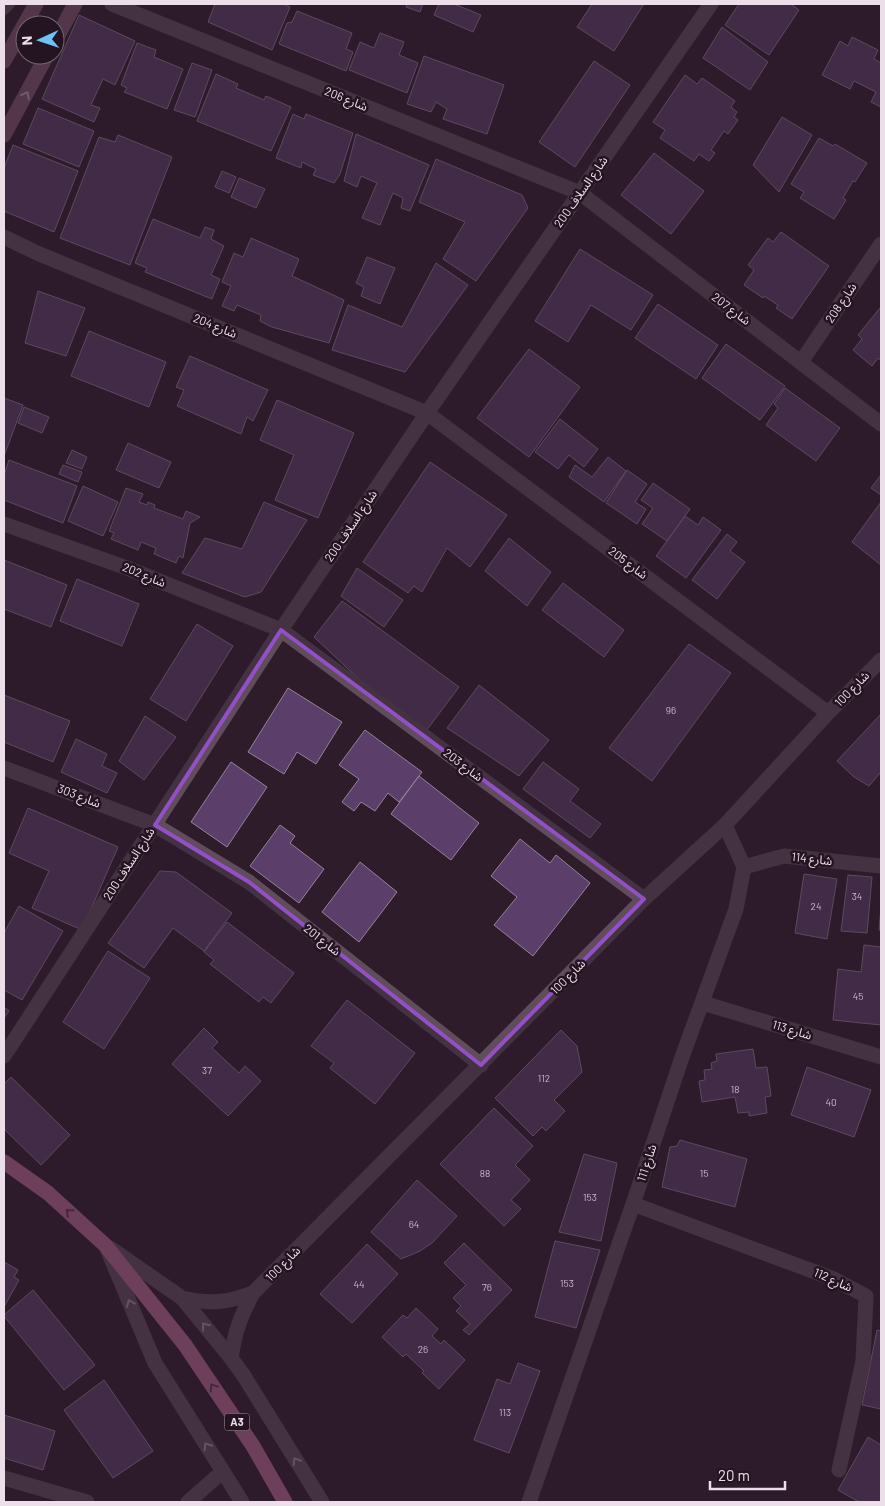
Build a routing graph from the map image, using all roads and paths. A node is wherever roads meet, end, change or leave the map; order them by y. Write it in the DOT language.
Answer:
graph roads {
  1 [pos="9,4"];
  2 [pos="36,4"];
  3 [pos="75,4"];
  4 [pos="112,4"];
  5 [pos="711,4"];
  6 [pos="4,9"];
  7 [pos="65,22"];
  8 [pos="4,61"];
  9 [pos="42,65"];
  10 [pos="4,135"];
  11 [pos="580,193"];
  12 [pos="4,237"];
  13 [pos="881,244"];
  14 [pos="801,362"];
  15 [pos="427,413"];
  16 [pos="881,424"];
  17 [pos="4,524"];
  18 [pos="282,630"];
  19 [pos="881,660"];
  20 [pos="828,713"];
  21 [pos="4,768"];
  22 [pos="155,825"];
  23 [pos="724,825"];
  24 [pos="744,866"];
  25 [pos="881,866"];
  26 [pos="644,899"];
  27 [pos="703,1003"];
  28 [pos="4,1056"];
  29 [pos="881,1057"];
  30 [pos="481,1065"];
  31 [pos="4,1162"];
  32 [pos="633,1204"];
  33 [pos="105,1245"];
  34 [pos="253,1293"];
  35 [pos="182,1298"];
  36 [pos="232,1358"];
  37 [pos="839,1470"];
  38 [pos="222,1472"];
  39 [pos="4,1478"];
  40 [pos="86,1502"];
  41 [pos="188,1502"];
  42 [pos="242,1502"];
  43 [pos="285,1502"];
  44 [pos="322,1502"];
  45 [pos="529,1502"];
  1 -- 6 [label="lane"];
  2 -- 8 [label="main road"];
  3 -- 7 [label="main road"];
  4 -- 11 [label="street, شارع 206"];
  5 -- 11 [label="street, 200 شارع السلاف"];
  10 -- 9 [label="main road, one-way"];
  11 -- 14 [label="street, شارع 207"];
  11 -- 15 [label="street, 200 شارع السلاف"];
  12 -- 15 [label="street, شارع 204"];
  13 -- 14 [label="street, شارع 208"];
  14 -- 16 [label="street, شارع 207"];
  15 -- 18 [label="street, 200 شارع السلاف"];
  15 -- 20 [label="street, شارع 205"];
  17 -- 18 [label="street, شارع 202"];
  18 -- 22 [label="street, 200 شارع السلاف"];
  18 -- 26 [label="street, شارع 203"];
  19 -- 20 [label="street, شارع 100"];
  20 -- 23 [label="street, شارع 100"];
  21 -- 22 [label="street, شارع 303"];
  22 -- 28 [label="street, 200 شارع السلاف"];
  22 -- 30 [label="street, شارع 201"];
  23 -- 24 [label="street"];
  23 -- 26 [label="street, شارع 100"];
  24 -- 25 [label="street, شارع 114"];
  24 -- 27 [label="street, شارع 111"];
  26 -- 30 [label="street, شارع 100"];
  27 -- 29 [label="street, شارع 113"];
  27 -- 32 [label="street, شارع 111"];
  30 -- 34 [label="street, شارع 100"];
  33 -- 31 [label="highway, A3, one-way"];
  32 -- 37 [label="street, شارع 112"];
  32 -- 45 [label="street, شارع 111"];
  33 -- 35 [label="street"];
  38 -- 33 [label="street, one-way"];
  43 -- 33 [label="highway, A3, one-way"];
  34 -- 35 [label="street"];
  34 -- 36 [label="street"];
  36 -- 35 [label="street, one-way"];
  44 -- 36 [label="street, one-way"];
  38 -- 41 [label="street"];
  38 -- 42 [label="street"];
  39 -- 40 [label="street"];
}
